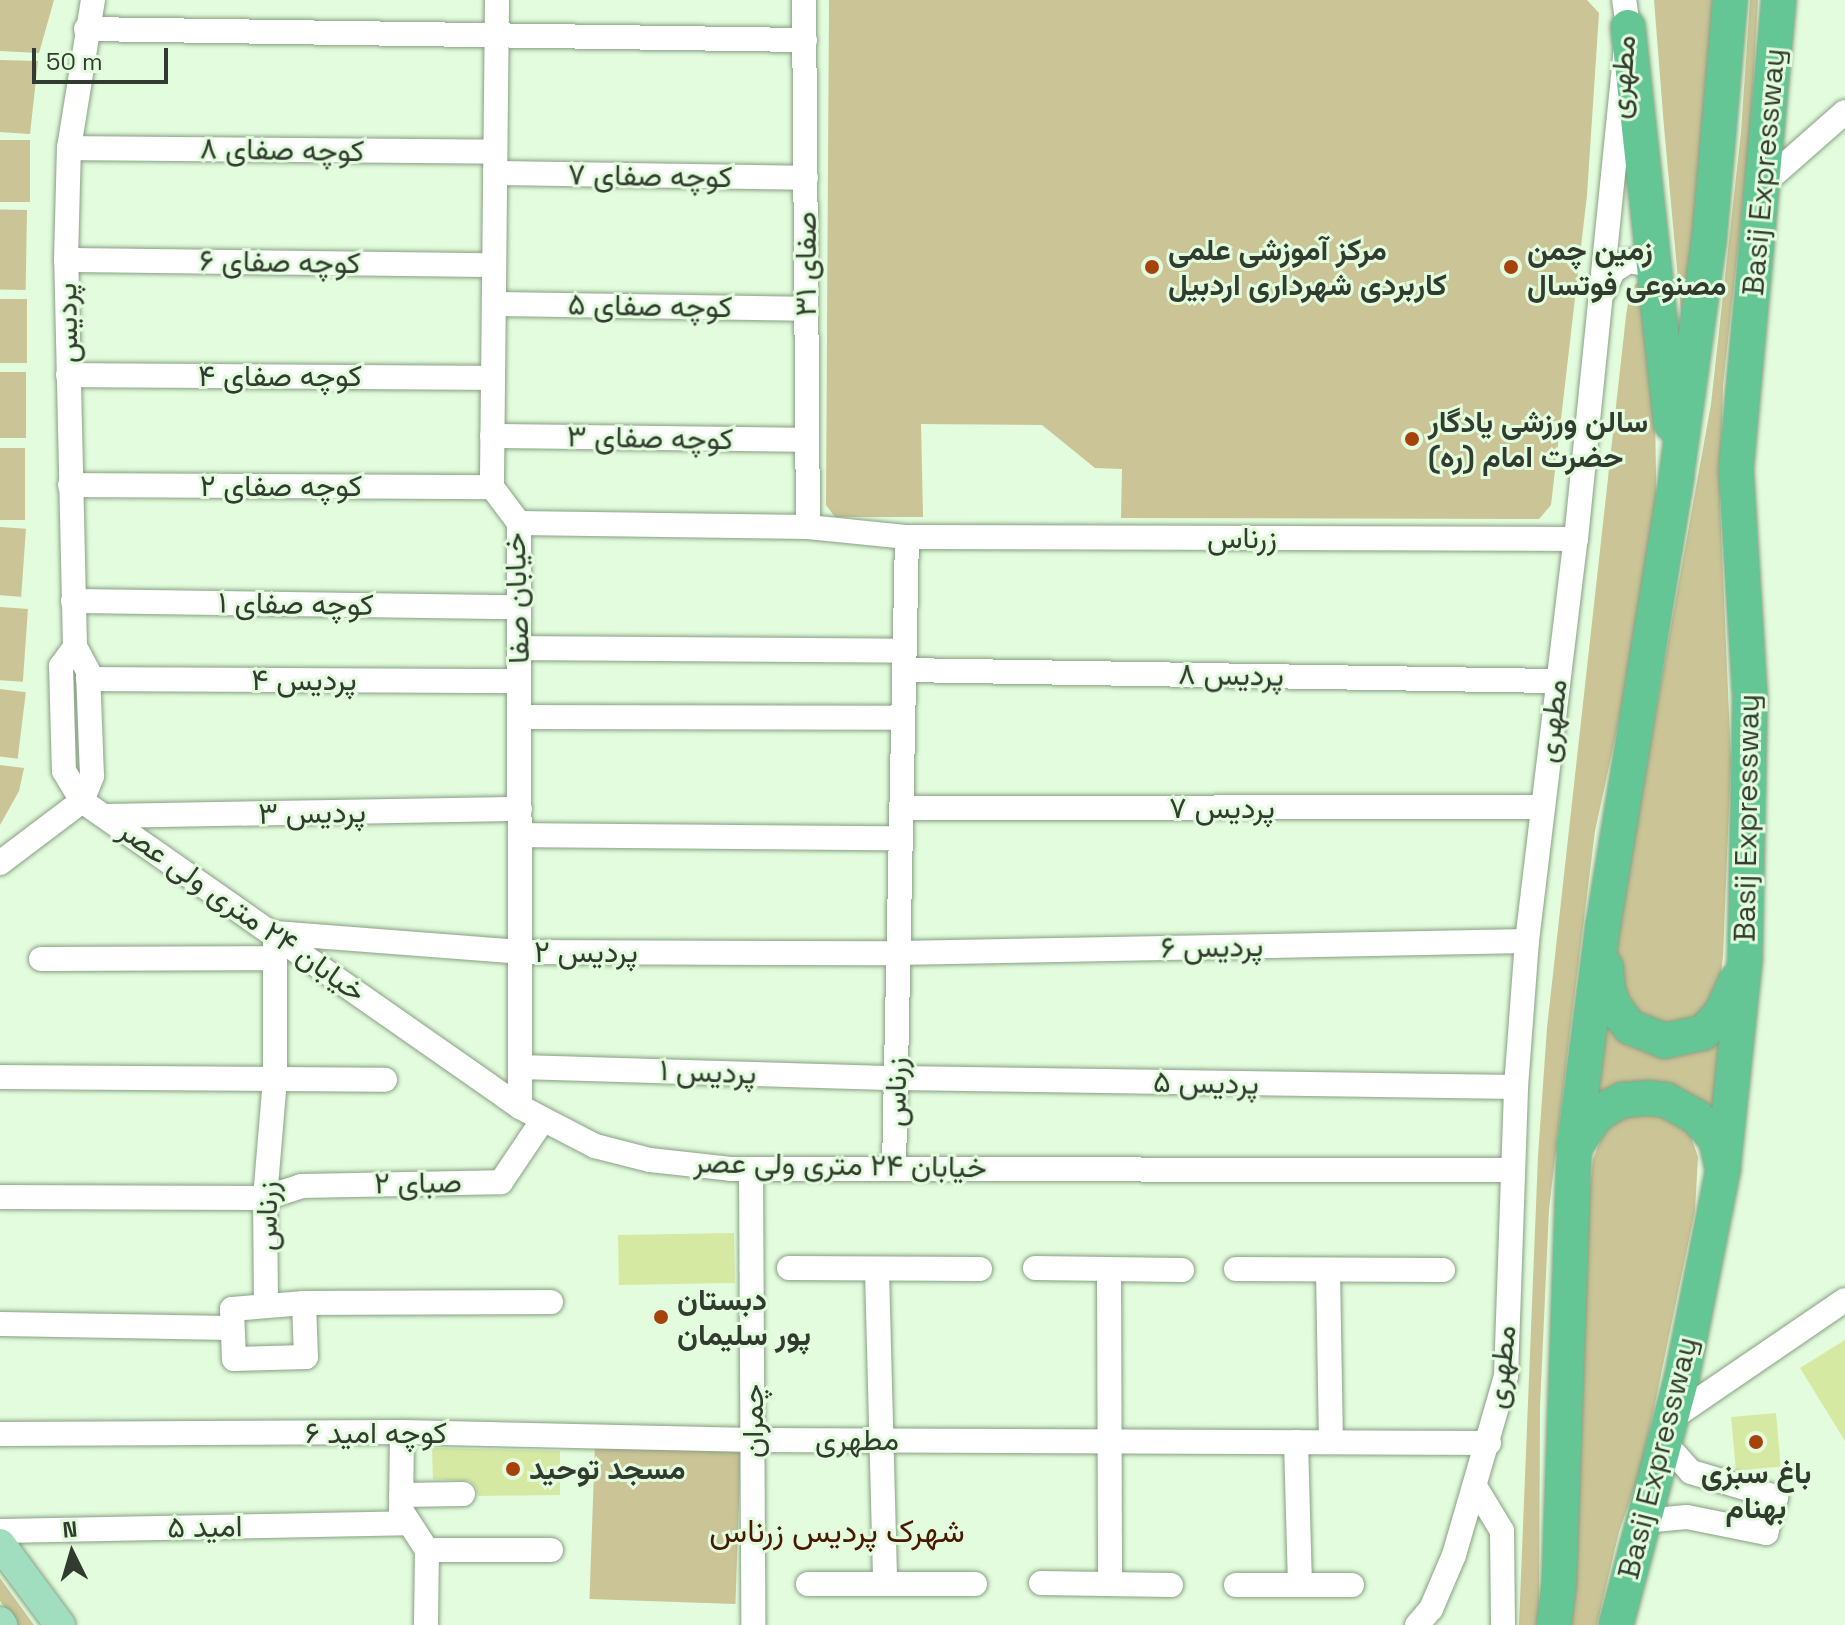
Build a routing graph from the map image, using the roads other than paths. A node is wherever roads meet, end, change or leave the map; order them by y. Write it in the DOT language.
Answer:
graph roads {
  1 [pos="93,0"];
  2 [pos="497,0"];
  3 [pos="804,0"];
  4 [pos="1730,0"];
  5 [pos="1779,0"];
  6 [pos="1626,13"];
  7 [pos="86,29"];
  8 [pos="496,37"];
  9 [pos="805,40"];
  10 [pos="1845,112"];
  11 [pos="69,148"];
  12 [pos="495,163"];
  13 [pos="806,178"];
  14 [pos="1763,184"];
  15 [pos="66,260"];
  16 [pos="494,265"];
  17 [pos="1655,278"];
  18 [pos="1600,301"];
  19 [pos="494,304"];
  20 [pos="806,309"];
  21 [pos="68,375"];
  22 [pos="493,378"];
  23 [pos="492,436"];
  24 [pos="807,440"];
  25 [pos="1676,478"];
  26 [pos="70,485"];
  27 [pos="492,487"];
  28 [pos="519,523"];
  29 [pos="808,527"];
  30 [pos="907,537"];
  31 [pos="1576,539"];
  32 [pos="73,601"];
  33 [pos="519,607"];
  34 [pos="75,647"];
  35 [pos="519,648"];
  36 [pos="905,660"];
  37 [pos="88,679"];
  38 [pos="519,681"];
  39 [pos="1557,681"];
  40 [pos="519,717"];
  41 [pos="903,718"];
  42 [pos="82,801"];
  43 [pos="1541,807"];
  44 [pos="902,808"];
  45 [pos="520,809"];
  46 [pos="105,816"];
  47 [pos="520,835"];
  48 [pos="901,838"];
  49 [pos="0,863"];
  50 [pos="1603,926"];
  51 [pos="1527,941"];
  52 [pos="275,945"];
  53 [pos="520,952"];
  54 [pos="898,953"];
  55 [pos="1745,958"];
  56 [pos="41,959"];
  57 [pos="520,1067"];
  58 [pos="0,1077"];
  59 [pos="275,1078"];
  60 [pos="896,1078"];
  61 [pos="385,1080"];
  62 [pos="1516,1087"];
  63 [pos="520,1107"];
  64 [pos="542,1121"];
  65 [pos="1574,1148"];
  66 [pos="894,1167"];
  67 [pos="751,1169"];
  68 [pos="1723,1169"];
  69 [pos="1513,1170"];
  70 [pos="0,1197"];
  71 [pos="265,1198"];
  72 [pos="789,1268"];
  73 [pos="1035,1268"];
  74 [pos="980,1269"];
  75 [pos="1236,1269"];
  76 [pos="1109,1270"];
  77 [pos="1182,1270"];
  78 [pos="1443,1270"];
  79 [pos="877,1271"];
  80 [pos="1328,1271"];
  81 [pos="1845,1300"];
  82 [pos="551,1302"];
  83 [pos="304,1303"];
  84 [pos="266,1306"];
  85 [pos="0,1324"];
  86 [pos="232,1328"];
  87 [pos="1669,1431"];
  88 [pos="402,1432"];
  89 [pos="0,1434"];
  90 [pos="753,1440"];
  91 [pos="882,1440"];
  92 [pos="1331,1441"];
  93 [pos="1109,1442"];
  94 [pos="1296,1442"];
  95 [pos="1489,1443"];
  96 [pos="1476,1488"];
  97 [pos="463,1494"];
  98 [pos="401,1495"];
  99 [pos="1643,1521"];
  100 [pos="409,1523"];
  101 [pos="0,1531"];
  102 [pos="0,1544"];
  103 [pos="427,1550"];
  104 [pos="551,1550"];
  105 [pos="1041,1583"];
  106 [pos="808,1584"];
  107 [pos="885,1584"];
  108 [pos="975,1584"];
  109 [pos="1110,1584"];
  110 [pos="1300,1584"];
  111 [pos="1171,1585"];
  112 [pos="1236,1585"];
  113 [pos="1352,1585"];
  114 [pos="1424,1617"];
  115 [pos="60,1625"];
  116 [pos="426,1625"];
  117 [pos="753,1625"];
  118 [pos="1503,1625"];
  119 [pos="1554,1625"];
  120 [pos="1616,1625"];
  1 -- 7 [label="street, پردیس"];
  2 -- 8 [label="street"];
  3 -- 9 [label="street, صفای ۳۱"];
  4 -- 25 [label="highway, Basij Expressway"];
  5 -- 14 [label="highway, Basij Expressway"];
  6 -- 17 [label="highway"];
  6 -- 18 [label="street, مطهری"];
  7 -- 8 [label="street"];
  7 -- 11 [label="street, پردیس"];
  8 -- 9 [label="street"];
  8 -- 12 [label="street"];
  9 -- 13 [label="street, صفای ۳۱"];
  10 -- 14 [label="street"];
  11 -- 12 [label="street, کوچه صفای ۸"];
  11 -- 15 [label="street, پردیس"];
  12 -- 13 [label="street, کوچه صفای ۷"];
  12 -- 16 [label="street"];
  13 -- 20 [label="street, صفای ۳۱"];
  14 -- 55 [label="highway, Basij Expressway"];
  15 -- 16 [label="street, کوچه صفای ۶"];
  15 -- 21 [label="street, پردیس"];
  16 -- 19 [label="street"];
  17 -- 18 [label="street"];
  17 -- 25 [label="highway"];
  18 -- 31 [label="street, مطهری"];
  19 -- 20 [label="street, کوچه صفای ۵"];
  19 -- 22 [label="street"];
  20 -- 24 [label="street, صفای ۳۱"];
  21 -- 22 [label="street, کوچه صفای ۴"];
  21 -- 26 [label="street, پردیس"];
  22 -- 23 [label="street"];
  23 -- 24 [label="street, کوچه صفای ۳"];
  23 -- 27 [label="street"];
  24 -- 29 [label="street, صفای ۳۱"];
  25 -- 50 [label="highway, Basij Expressway"];
  26 -- 27 [label="street, کوچه صفای ۲"];
  26 -- 32 [label="street, پردیس"];
  27 -- 28 [label="street, خیابان صفا"];
  28 -- 29 [label="street, زرناس"];
  28 -- 33 [label="street, خیابان صفا"];
  29 -- 30 [label="street, زرناس"];
  30 -- 31 [label="street, زرناس"];
  30 -- 36 [label="street, زرناس"];
  31 -- 39 [label="street, مطهری"];
  32 -- 33 [label="street, کوچه صفای ۱"];
  32 -- 34 [label="street, پردیس"];
  33 -- 35 [label="street, خیابان صفا"];
  34 -- 37 [label="street, پردیس"];
  34 -- 42 [label="street, پردیس"];
  35 -- 36 [label="street, پردیس ۸"];
  35 -- 38 [label="street, خیابان صفا"];
  36 -- 39 [label="street, پردیس ۸"];
  36 -- 41 [label="street, زرناس"];
  37 -- 38 [label="street, پردیس ۴"];
  37 -- 42 [label="street, پردیس"];
  38 -- 40 [label="street, خیابان صفا"];
  39 -- 43 [label="street, مطهری"];
  40 -- 41 [label="street"];
  40 -- 45 [label="street, خیابان صفا"];
  41 -- 44 [label="street, زرناس"];
  42 -- 46 [label="street, خیابان ۲۴ متری ولی عصر"];
  42 -- 49 [label="street"];
  43 -- 44 [label="street, پردیس ۷"];
  43 -- 51 [label="street, مطهری"];
  44 -- 48 [label="street, زرناس"];
  45 -- 46 [label="street, پردیس ۳"];
  45 -- 47 [label="street, خیابان صفا"];
  46 -- 52 [label="street, خیابان ۲۴ متری ولی عصر"];
  47 -- 48 [label="street"];
  47 -- 53 [label="street, خیابان صفا"];
  48 -- 54 [label="street, زرناس"];
  50 -- 55 [label="highway"];
  50 -- 65 [label="highway, Basij Expressway"];
  51 -- 54 [label="street, پردیس ۶"];
  51 -- 62 [label="street, مطهری"];
  52 -- 53 [label="street, پردیس ۲"];
  52 -- 56 [label="street, پردیس ۲"];
  52 -- 59 [label="street, زرناس"];
  52 -- 63 [label="street, خیابان ۲۴ متری ولی عصر"];
  53 -- 54 [label="street, پردیس ۲"];
  53 -- 57 [label="street, خیابان صفا"];
  54 -- 60 [label="street, زرناس"];
  55 -- 68 [label="highway, Basij Expressway"];
  57 -- 60 [label="street, پردیس ۱"];
  57 -- 63 [label="street, خیابان صفا"];
  58 -- 59 [label="street"];
  59 -- 61 [label="street"];
  59 -- 71 [label="street, زرناس"];
  60 -- 62 [label="street, پردیس ۵"];
  60 -- 66 [label="street, زرناس"];
  62 -- 69 [label="street, مطهری"];
  63 -- 64 [label="street, خیابان ۲۴ متری ولی عصر"];
  64 -- 67 [label="street, خیابان ۲۴ متری ولی عصر"];
  64 -- 71 [label="street, صبای ۲"];
  65 -- 68 [label="highway"];
  65 -- 119 [label="highway, Basij Expressway"];
  66 -- 67 [label="street, خیابان ۲۴ متری ولی عصر"];
  66 -- 69 [label="street, خیابان ۲۴ متری ولی عصر"];
  67 -- 90 [label="street, چمران"];
  68 -- 87 [label="highway, Basij Expressway"];
  69 -- 95 [label="street, مطهری"];
  70 -- 71 [label="street"];
  71 -- 84 [label="street, زرناس"];
  72 -- 79 [label="street"];
  73 -- 76 [label="street"];
  74 -- 79 [label="street"];
  75 -- 80 [label="street"];
  76 -- 77 [label="street"];
  76 -- 93 [label="street"];
  78 -- 80 [label="street"];
  79 -- 91 [label="street"];
  80 -- 92 [label="street"];
  81 -- 87 [label="street"];
  82 -- 83 [label="street"];
  83 -- 84 [label="street"];
  83 -- 86 [label="street"];
  84 -- 86 [label="street"];
  85 -- 86 [label="street"];
  87 -- 99 [label="highway, Basij Expressway"];
  87 -- 99 [label="street"];
  88 -- 89 [label="street, کوچه امید ۶"];
  88 -- 90 [label="street, کوچه امید ۶"];
  88 -- 98 [label="street"];
  90 -- 91 [label="street, مطهری"];
  90 -- 117 [label="street, چمران"];
  91 -- 93 [label="street, مطهری"];
  91 -- 107 [label="street"];
  92 -- 94 [label="street, مطهری"];
  92 -- 95 [label="street, مطهری"];
  93 -- 94 [label="street, مطهری"];
  93 -- 109 [label="street"];
  94 -- 110 [label="street"];
  95 -- 96 [label="street, مطهری"];
  96 -- 114 [label="street, مطهری"];
  96 -- 118 [label="street"];
  97 -- 98 [label="street"];
  98 -- 100 [label="street"];
  99 -- 120 [label="highway, Basij Expressway"];
  100 -- 101 [label="street, امید ۵"];
  100 -- 103 [label="street"];
  102 -- 115 [label="main road"];
  103 -- 104 [label="street"];
  103 -- 116 [label="street"];
  105 -- 109 [label="street"];
  106 -- 107 [label="street"];
  107 -- 108 [label="street"];
  109 -- 111 [label="street"];
  110 -- 112 [label="street"];
  110 -- 113 [label="street"];
}
